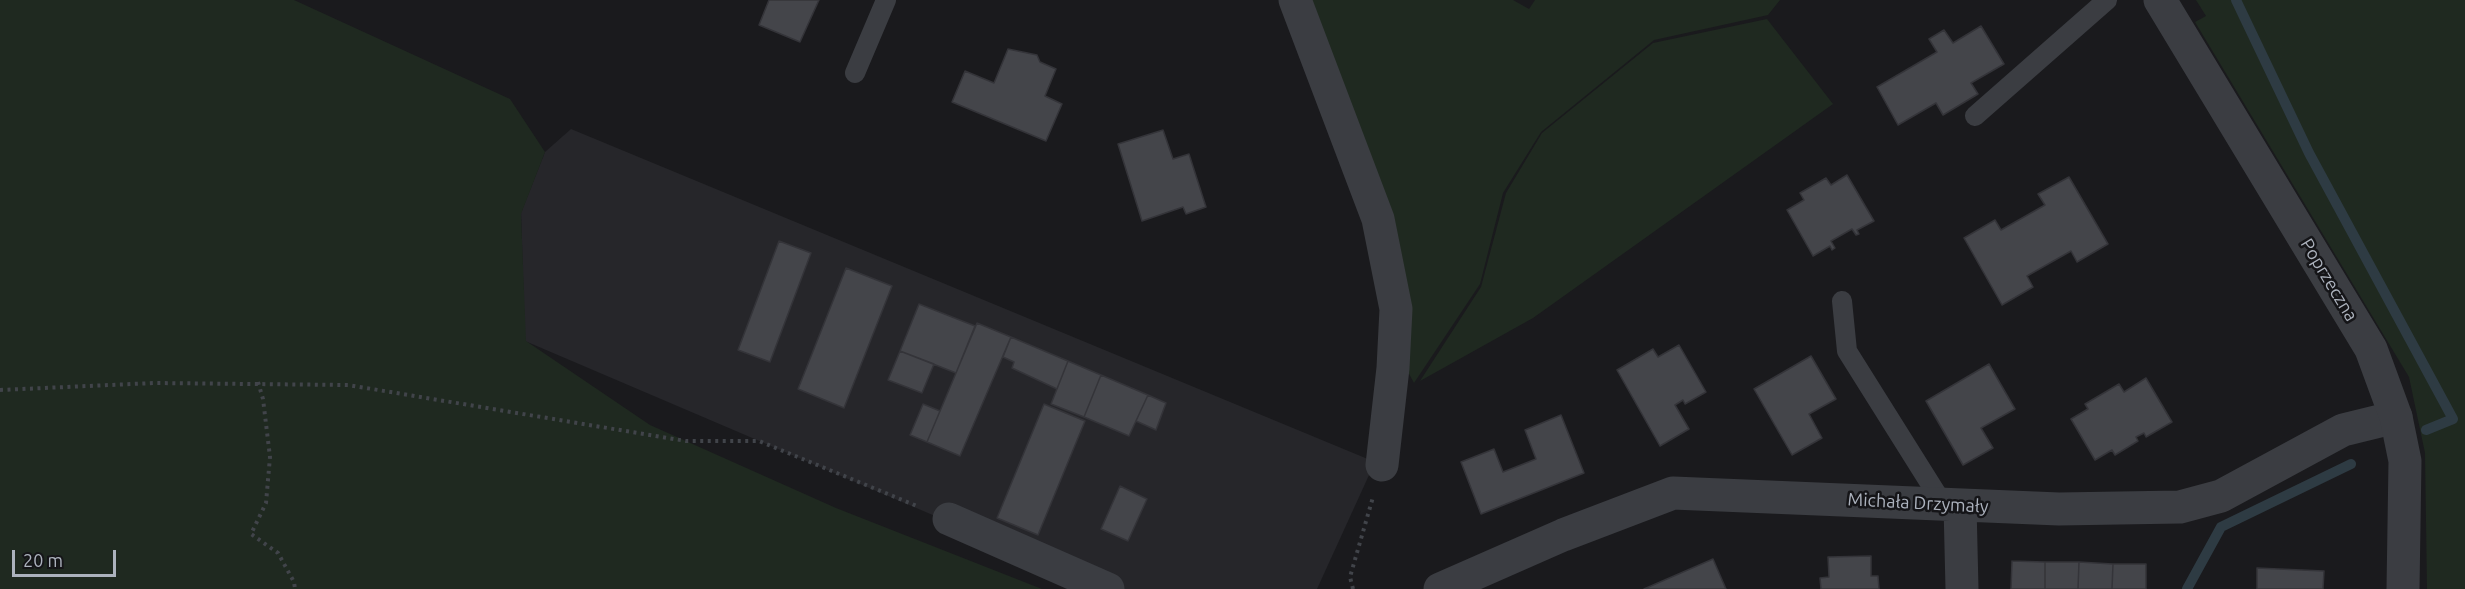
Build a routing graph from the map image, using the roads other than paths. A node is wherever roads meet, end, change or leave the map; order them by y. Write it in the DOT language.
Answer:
graph roads {
  1 [pos="886,0"];
  2 [pos="1294,0"];
  3 [pos="2107,0"];
  4 [pos="2160,0"];
  5 [pos="855,72"];
  6 [pos="1975,116"];
  7 [pos="1842,301"];
  8 [pos="2396,417"];
  9 [pos="1382,465"];
  10 [pos="1952,504"];
  11 [pos="949,519"];
  12 [pos="1108,589"];
  13 [pos="1440,589"];
  14 [pos="1962,589"];
  15 [pos="2403,589"];
  1 -- 5 [label="lane"];
  2 -- 9 [label="street"];
  3 -- 6 [label="lane"];
  4 -- 8 [label="street, Poprzeczna"];
  7 -- 10 [label="lane"];
  8 -- 10 [label="street, Michała Drzymały"];
  8 -- 15 [label="street, Poprzeczna"];
  10 -- 13 [label="street, Michała Drzymały"];
  10 -- 14 [label="street"];
  11 -- 12 [label="street"];
}
